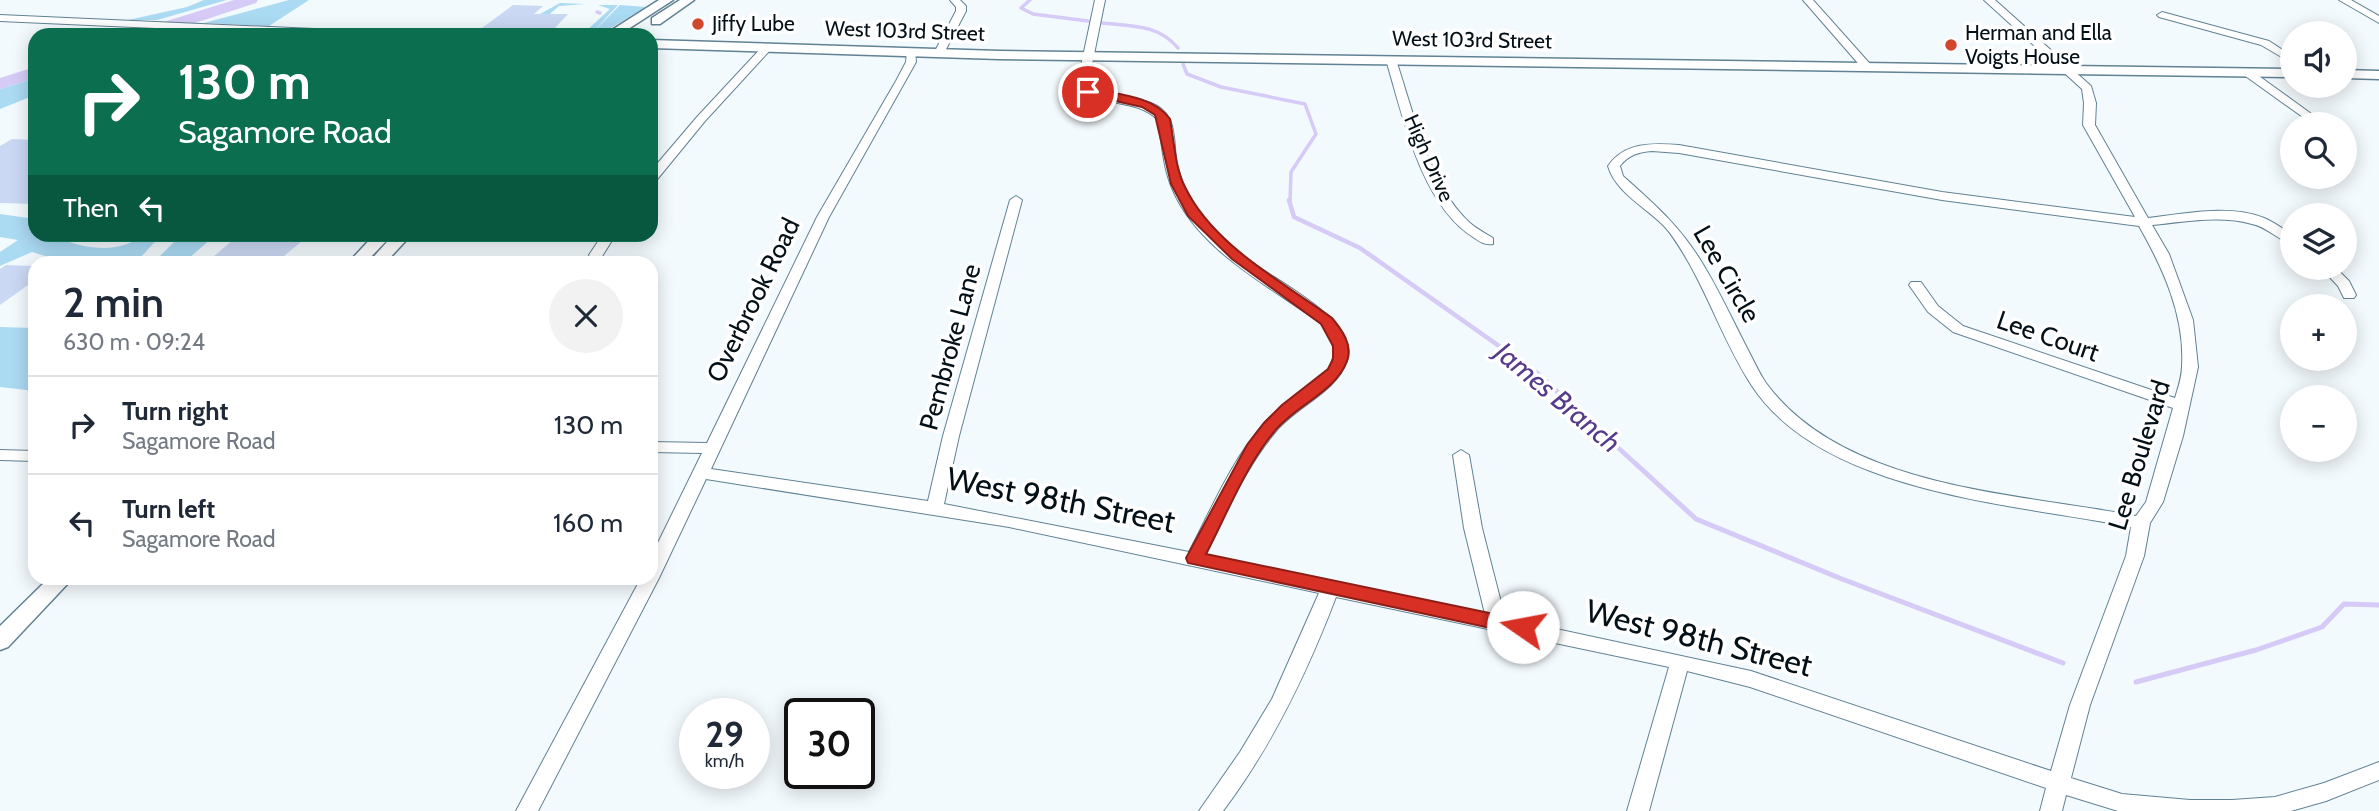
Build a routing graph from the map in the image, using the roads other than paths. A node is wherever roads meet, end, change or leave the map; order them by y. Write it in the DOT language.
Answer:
graph roads {
  1 [pos="667,0"];
  2 [pos="688,0"];
  3 [pos="955,0"];
  4 [pos="1100,0"];
  5 [pos="1808,0"];
  6 [pos="1989,0"];
  7 [pos="2344,0"];
  8 [pos="2162,15"];
  9 [pos="0,18"];
  10 [pos="2379,20"];
  11 [pos="221,28"];
  12 [pos="621,28"];
  13 [pos="642,28"];
  14 [pos="658,44"];
  15 [pos="767,48"];
  16 [pos="911,52"];
  17 [pos="2280,52"];
  18 [pos="939,53"];
  19 [pos="1088,56"];
  20 [pos="1391,60"];
  21 [pos="1867,67"];
  22 [pos="2070,70"];
  23 [pos="2248,73"];
  24 [pos="2280,74"];
  25 [pos="2357,74"];
  26 [pos="2379,75"];
  27 [pos="2303,112"];
  28 [pos="658,170"];
  29 [pos="1016,200"];
  30 [pos="2143,222"];
  31 [pos="2280,233"];
  32 [pos="1488,241"];
  33 [pos="377,242"];
  34 [pos="396,242"];
  35 [pos="604,242"];
  36 [pos="596,254"];
  37 [pos="363,256"];
  38 [pos="383,256"];
  39 [pos="1916,285"];
  40 [pos="2182,407"];
  41 [pos="658,447"];
  42 [pos="711,448"];
  43 [pos="0,455"];
  44 [pos="1461,455"];
  45 [pos="28,456"];
  46 [pos="701,473"];
  47 [pos="935,507"];
  48 [pos="2141,523"];
  49 [pos="1195,558"];
  50 [pos="658,562"];
  51 [pos="54,585"];
  52 [pos="647,585"];
  53 [pos="1331,587"];
  54 [pos="1497,622"];
  55 [pos="0,641"];
  56 [pos="1680,662"];
  57 [pos="2379,771"];
  58 [pos="2058,783"];
  59 [pos="527,811"];
  60 [pos="1210,811"];
  61 [pos="1638,811"];
  62 [pos="2051,811"];
  1 -- 12 [label="main road"];
  2 -- 13 [label="main road"];
  3 -- 18 [label="street"];
  4 -- 19 [label="street"];
  5 -- 21 [label="street"];
  6 -- 22 [label="street, Lee Boulevard"];
  7 -- 10 [label="street"];
  8 -- 17 [label="street"];
  9 -- 11 [label="street"];
  14 -- 15 [label="main road, West 103rd Street"];
  15 -- 16 [label="main road, West 103rd Street"];
  15 -- 28 [label="street"];
  16 -- 18 [label="main road, West 103rd Street"];
  16 -- 42 [label="street, Overbrook Road"];
  18 -- 19 [label="main road, West 103rd Street"];
  19 -- 20 [label="main road, West 103rd Street"];
  19 -- 49 [label="street"];
  20 -- 21 [label="main road, West 103rd Street"];
  20 -- 32 [label="street, High Drive"];
  21 -- 22 [label="main road, West 103rd Street"];
  22 -- 23 [label="main road, West 103rd Street"];
  22 -- 30 [label="street, Lee Boulevard"];
  23 -- 24 [label="main road, West 103rd Street"];
  23 -- 27 [label="street"];
  25 -- 26 [label="main road"];
  29 -- 47 [label="street, Pembroke Lane"];
  30 -- 31 [label="street"];
  30 -- 40 [label="street, Lee Boulevard"];
  30 -- 48 [label="street, Lee Circle"];
  33 -- 37 [label="main road"];
  34 -- 38 [label="main road"];
  35 -- 36 [label="street"];
  39 -- 40 [label="street, Lee Court"];
  40 -- 48 [label="street, Lee Boulevard"];
  41 -- 42 [label="street"];
  42 -- 46 [label="street, Overbrook Road"];
  43 -- 45 [label="street"];
  44 -- 54 [label="street"];
  46 -- 47 [label="street, West 98th Street"];
  46 -- 50 [label="street, Overbrook Road"];
  47 -- 49 [label="street, West 98th Street"];
  48 -- 58 [label="street, Lee Boulevard"];
  49 -- 53 [label="street, West 98th Street"];
  51 -- 55 [label="main road"];
  52 -- 59 [label="street, Overbrook Road"];
  53 -- 54 [label="street, West 98th Street"];
  53 -- 60 [label="street"];
  54 -- 56 [label="street, West 98th Street"];
  56 -- 58 [label="street, West 98th Street"];
  56 -- 61 [label="street"];
  57 -- 58 [label="street, West 98th Street"];
  58 -- 62 [label="street, Lee Boulevard"];
}
